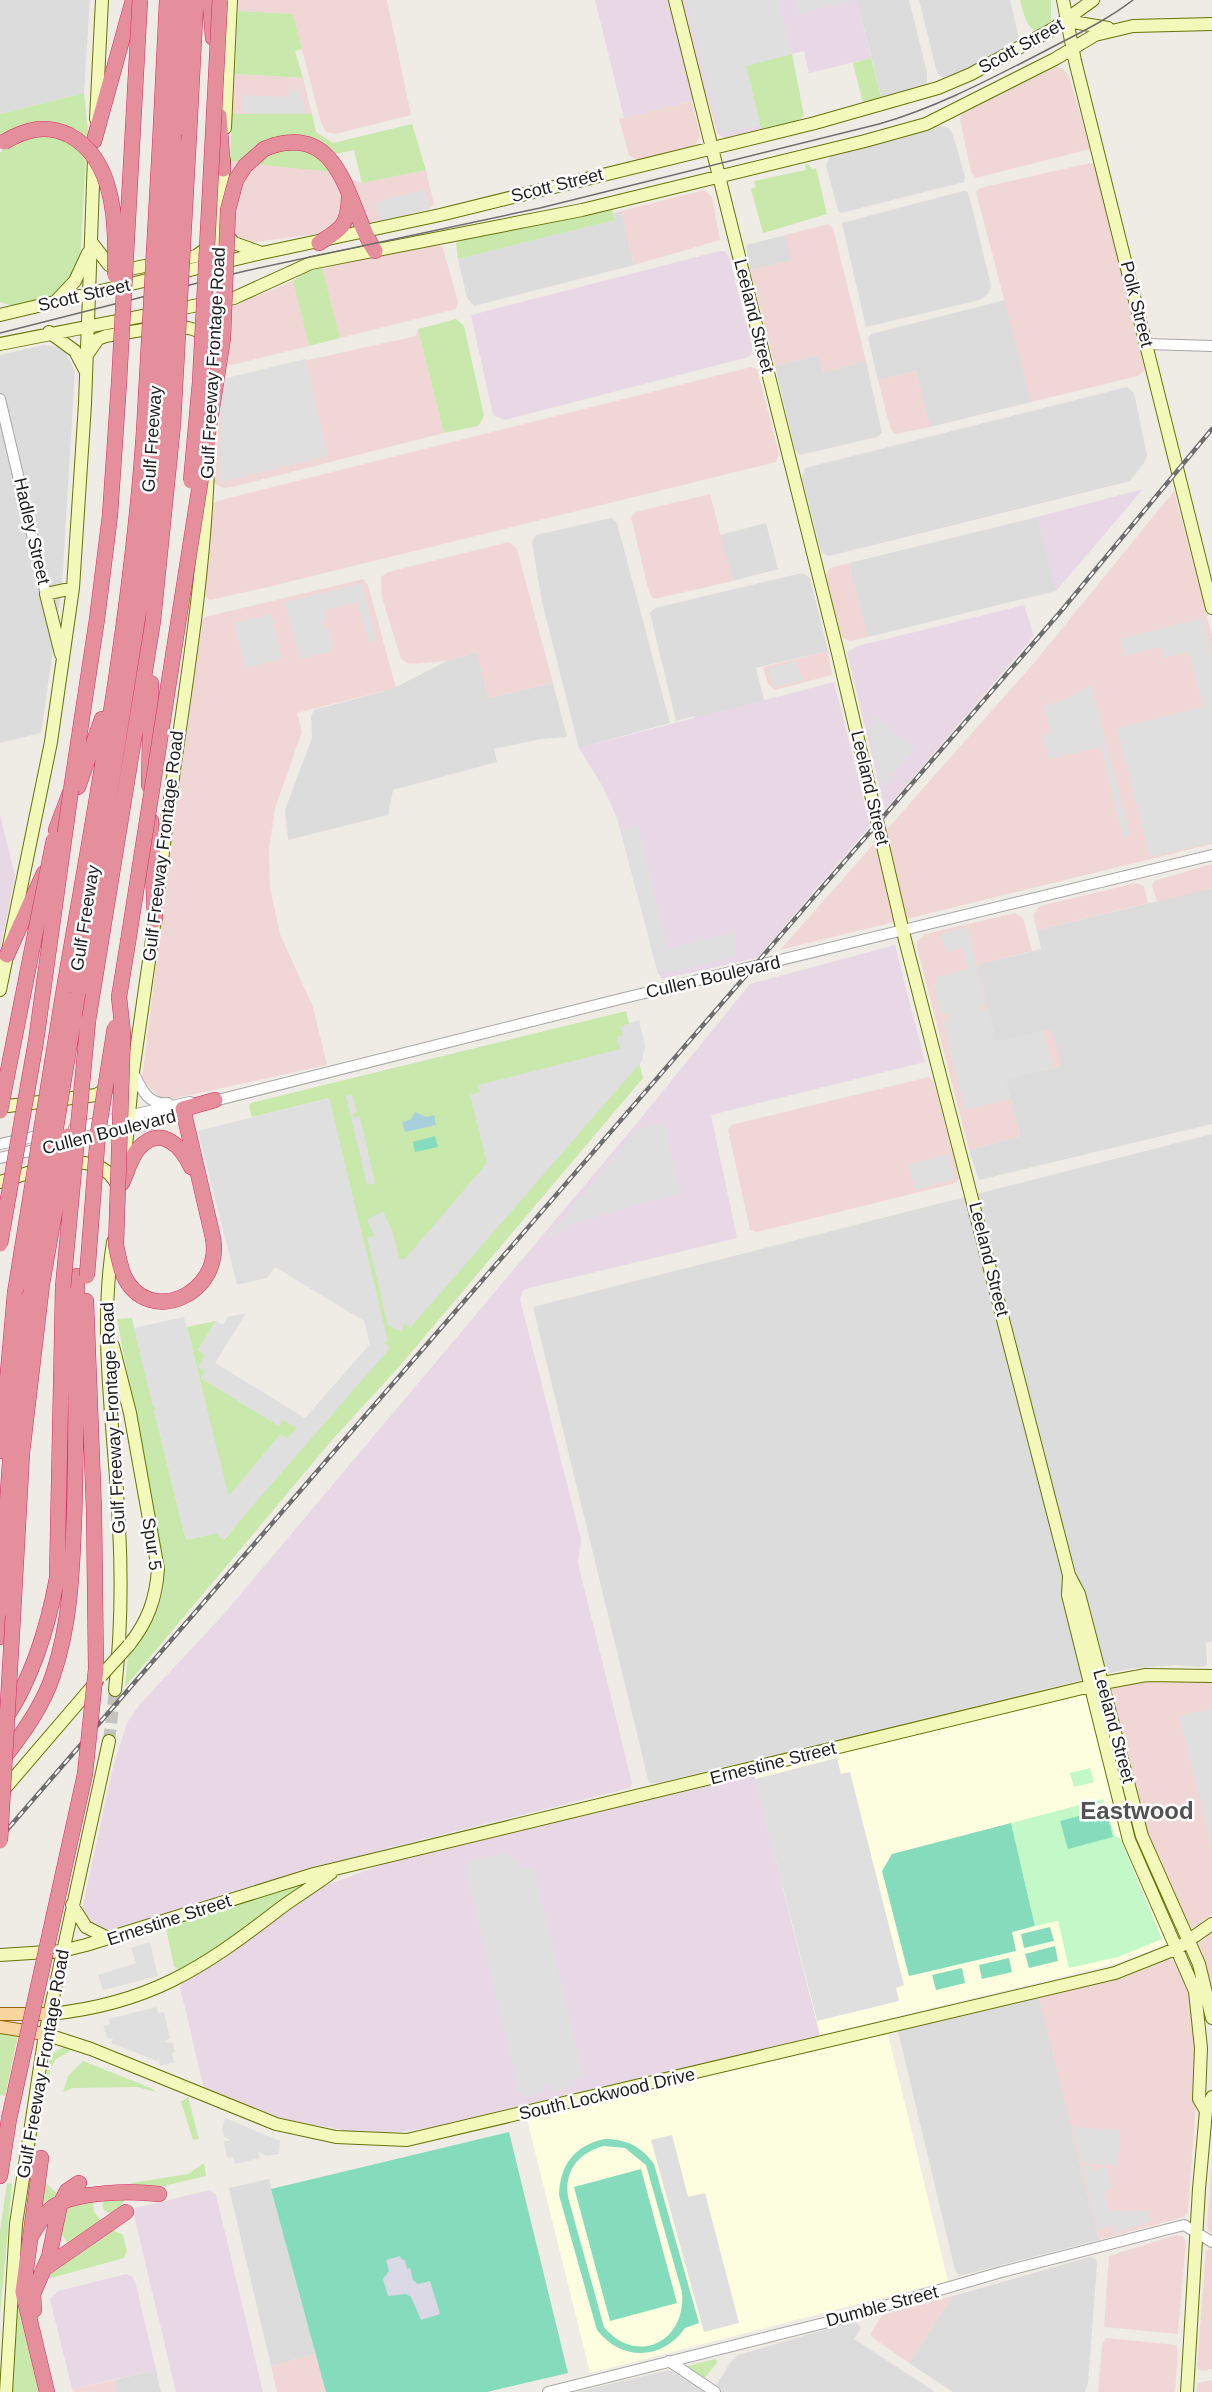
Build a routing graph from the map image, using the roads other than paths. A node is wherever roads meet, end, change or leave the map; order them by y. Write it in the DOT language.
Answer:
graph roads {
  1 [pos="102,0"];
  2 [pos="133,0"];
  3 [pos="140,0"];
  4 [pos="167,0"];
  5 [pos="181,0"];
  6 [pos="196,0"];
  7 [pos="210,0"];
  8 [pos="220,0"];
  9 [pos="231,0"];
  10 [pos="675,0"];
  11 [pos="1063,0"];
  12 [pos="1093,0"];
  13 [pos="1067,21"];
  14 [pos="1212,24"];
  15 [pos="1125,28"];
  16 [pos="1073,48"];
  17 [pos="94,141"];
  18 [pos="2,143"];
  19 [pos="167,143"];
  20 [pos="712,148"];
  21 [pos="223,169"];
  22 [pos="719,175"];
  23 [pos="349,189"];
  24 [pos="219,225"];
  25 [pos="363,233"];
  26 [pos="92,243"];
  27 [pos="319,243"];
  28 [pos="375,251"];
  29 [pos="262,253"];
  30 [pos="218,263"];
  31 [pos="90,293"];
  32 [pos="56,301"];
  33 [pos="217,302"];
  34 [pos="0,307"];
  35 [pos="14,311"];
  36 [pos="0,315"];
  37 [pos="88,326"];
  38 [pos="49,332"];
  39 [pos="0,344"];
  40 [pos="1147,344"];
  41 [pos="1212,346"];
  42 [pos="87,355"];
  43 [pos="86,372"];
  44 [pos="119,383"];
  45 [pos="213,396"];
  46 [pos="0,399"];
  47 [pos="159,427"];
  48 [pos="183,582"];
  49 [pos="73,588"];
  50 [pos="46,594"];
  51 [pos="1212,608"];
  52 [pos="153,621"];
  53 [pos="63,662"];
  54 [pos="114,685"];
  55 [pos="71,790"];
  56 [pos="1212,855"];
  57 [pos="155,920"];
  58 [pos="903,932"];
  59 [pos="7,955"];
  60 [pos="0,990"];
  61 [pos="70,994"];
  62 [pos="119,997"];
  63 [pos="88,1021"];
  64 [pos="133,1072"];
  65 [pos="0,1096"];
  66 [pos="211,1099"];
  67 [pos="0,1111"];
  68 [pos="184,1114"];
  69 [pos="129,1122"];
  70 [pos="0,1144"];
  71 [pos="0,1158"];
  72 [pos="198,1180"];
  73 [pos="0,1182"];
  74 [pos="122,1188"];
  75 [pos="0,1244"];
  76 [pos="82,1276"];
  77 [pos="36,1285"];
  78 [pos="106,1316"];
  79 [pos="3,1390"];
  80 [pos="0,1462"];
  81 [pos="1069,1575"];
  82 [pos="7,1615"];
  83 [pos="0,1637"];
  84 [pos="1212,1676"];
  85 [pos="1103,1683"];
  86 [pos="1090,1686"];
  87 [pos="115,1690"];
  88 [pos="0,1726"];
  89 [pos="108,1741"];
  90 [pos="0,1763"];
  91 [pos="0,1794"];
  92 [pos="1136,1814"];
  93 [pos="1123,1816"];
  94 [pos="0,1841"];
  95 [pos="336,1870"];
  96 [pos="72,1905"];
  97 [pos="1212,1924"];
  98 [pos="110,1939"];
  99 [pos="1183,1945"];
  100 [pos="62,1951"];
  101 [pos="0,1955"];
  102 [pos="0,2014"];
  103 [pos="50,2014"];
  104 [pos="1212,2018"];
  105 [pos="0,2027"];
  106 [pos="45,2034"];
  107 [pos="1212,2097"];
  108 [pos="1206,2111"];
  109 [pos="41,2158"];
  110 [pos="0,2176"];
  111 [pos="79,2183"];
  112 [pos="159,2194"];
  113 [pos="33,2199"];
  114 [pos="60,2204"];
  115 [pos="126,2212"];
  116 [pos="40,2220"];
  117 [pos="1196,2233"];
  118 [pos="28,2242"];
  119 [pos="1212,2242"];
  120 [pos="51,2248"];
  121 [pos="45,2268"];
  122 [pos="669,2361"];
  123 [pos="6,2392"];
  124 [pos="47,2392"];
  125 [pos="54,2392"];
  126 [pos="548,2392"];
  127 [pos="715,2392"];
  128 [pos="1187,2392"];
  1 -- 17 [label="main road"];
  2 -- 17 [label="highway"];
  3 -- 44 [label="highway, bridge"];
  4 -- 19 [label="highway, Gulf Freeway"];
  5 -- 19 [label="highway, Gulf Freeway"];
  6 -- 47 [label="highway, Gulf Freeway, bridge"];
  7 -- 21 [label="highway"];
  8 -- 48 [label="highway, bridge"];
  9 -- 21 [label="main road, Gulf Freeway Frontage Road"];
  10 -- 20 [label="main road, Leeland Street"];
  11 -- 13 [label="main road, Polk Street"];
  12 -- 13 [label="main road, Scott Street"];
  13 -- 15 [label="main road"];
  13 -- 16 [label="main road, Polk Street"];
  13 -- 20 [label="main road, Scott Street"];
  14 -- 15 [label="main road"];
  15 -- 16 [label="main road, Scott Street"];
  16 -- 22 [label="main road, Scott Street"];
  16 -- 40 [label="main road, Polk Street"];
  17 -- 26 [label="main road"];
  18 -- 44 [label="highway, bridge"];
  19 -- 47 [label="highway, Gulf Freeway, bridge"];
  20 -- 22 [label="main road, Leeland Street"];
  20 -- 25 [label="main road, Scott Street"];
  21 -- 24 [label="main road, Gulf Freeway Frontage Road"];
  22 -- 28 [label="main road, Scott Street"];
  22 -- 58 [label="main road, Leeland Street"];
  23 -- 25 [label="highway"];
  23 -- 27 [label="highway"];
  23 -- 48 [label="highway, bridge"];
  24 -- 26 [label="main road"];
  24 -- 29 [label="main road"];
  24 -- 30 [label="main road, Gulf Freeway Frontage Road"];
  25 -- 27 [label="main road, Scott Street"];
  25 -- 28 [label="highway"];
  26 -- 31 [label="main road"];
  26 -- 32 [label="main road"];
  27 -- 29 [label="main road, Scott Street"];
  28 -- 33 [label="main road, Scott Street"];
  29 -- 30 [label="main road, Scott Street"];
  30 -- 31 [label="main road, Scott Street"];
  30 -- 33 [label="main road, Gulf Freeway Frontage Road"];
  31 -- 32 [label="main road, Scott Street"];
  31 -- 37 [label="main road"];
  32 -- 35 [label="main road, Scott Street"];
  33 -- 37 [label="main road, Scott Street"];
  33 -- 45 [label="main road, Gulf Freeway Frontage Road"];
  34 -- 35 [label="main road"];
  35 -- 36 [label="main road, Scott Street"];
  37 -- 38 [label="main road, Scott Street"];
  37 -- 42 [label="main road"];
  38 -- 39 [label="main road, Scott Street"];
  38 -- 43 [label="main road"];
  40 -- 41 [label="street"];
  40 -- 51 [label="main road, Polk Street"];
  42 -- 43 [label="main road"];
  42 -- 45 [label="main road"];
  43 -- 49 [label="main road"];
  44 -- 55 [label="highway"];
  45 -- 57 [label="main road, Gulf Freeway Frontage Road"];
  46 -- 50 [label="street, Hadley Street"];
  47 -- 52 [label="highway, Gulf Freeway"];
  47 -- 54 [label="highway, Gulf Freeway"];
  47 -- 61 [label="highway, Gulf Freeway"];
  48 -- 62 [label="highway, bridge"];
  49 -- 50 [label="main road"];
  49 -- 53 [label="main road"];
  50 -- 53 [label="main road"];
  52 -- 57 [label="highway"];
  52 -- 63 [label="highway, Gulf Freeway"];
  53 -- 59 [label="main road"];
  54 -- 59 [label="highway"];
  54 -- 61 [label="highway, Gulf Freeway"];
  55 -- 67 [label="highway, bridge"];
  55 -- 75 [label="highway, bridge"];
  56 -- 58 [label="street, Cullen Boulevard"];
  57 -- 64 [label="main road, Gulf Freeway Frontage Road"];
  58 -- 66 [label="street, Cullen Boulevard"];
  58 -- 81 [label="main road, Leeland Street"];
  59 -- 60 [label="main road"];
  61 -- 77 [label="highway, Gulf Freeway, bridge"];
  61 -- 79 [label="highway, Gulf Freeway, bridge"];
  62 -- 72 [label="highway, bridge"];
  62 -- 76 [label="highway, bridge"];
  63 -- 77 [label="highway, Gulf Freeway, bridge"];
  63 -- 88 [label="highway, bridge"];
  64 -- 65 [label="main road"];
  64 -- 66 [label="street"];
  64 -- 69 [label="main road, Gulf Freeway Frontage Road"];
  66 -- 68 [label="highway"];
  66 -- 69 [label="street, Cullen Boulevard"];
  68 -- 69 [label="street, Cullen Boulevard"];
  68 -- 72 [label="highway"];
  69 -- 70 [label="street, Cullen Boulevard"];
  69 -- 71 [label="street, Cullen Boulevard"];
  69 -- 74 [label="main road, Gulf Freeway Frontage Road"];
  72 -- 74 [label="highway"];
  73 -- 74 [label="main road"];
  74 -- 78 [label="main road, Gulf Freeway Frontage Road"];
  76 -- 90 [label="highway"];
  76 -- 110 [label="highway, bridge"];
  77 -- 82 [label="highway, Gulf Freeway"];
  78 -- 87 [label="main road, Gulf Freeway Frontage Road"];
  78 -- 91 [label="main road, Spur 5, bridge"];
  79 -- 80 [label="highway, Gulf Freeway"];
  81 -- 85 [label="main road, Leeland Street"];
  81 -- 86 [label="main road, Leeland Street"];
  82 -- 83 [label="highway, Gulf Freeway"];
  82 -- 94 [label="highway, Gulf Freeway, bridge"];
  84 -- 85 [label="main road, Ernestine Street"];
  85 -- 86 [label="main road, Ernestine Street"];
  85 -- 92 [label="main road, Leeland Street"];
  86 -- 93 [label="main road, Leeland Street"];
  86 -- 95 [label="main road, Ernestine Street"];
  89 -- 96 [label="main road, Gulf Freeway Frontage Road"];
  92 -- 93 [label="main road"];
  92 -- 99 [label="main road, Leeland Street"];
  93 -- 99 [label="main road, Leeland Street"];
  95 -- 98 [label="main road, Ernestine Street"];
  95 -- 103 [label="main road, Ernestine Street"];
  96 -- 98 [label="main road"];
  96 -- 100 [label="main road, Gulf Freeway Frontage Road"];
  97 -- 99 [label="main road, South Lockwood Drive"];
  98 -- 100 [label="main road, Ernestine Street"];
  99 -- 104 [label="main road"];
  99 -- 106 [label="main road, South Lockwood Drive"];
  99 -- 108 [label="main road"];
  100 -- 101 [label="main road, Ernestine Street"];
  100 -- 103 [label="main road, Gulf Freeway Frontage Road"];
  102 -- 103 [label="main road"];
  103 -- 106 [label="main road, Gulf Freeway Frontage Road"];
  105 -- 106 [label="main road, South Lockwood Drive"];
  106 -- 123 [label="main road, Gulf Freeway Frontage Road"];
  107 -- 108 [label="main road"];
  108 -- 117 [label="main road"];
  109 -- 113 [label="highway"];
  111 -- 114 [label="highway"];
  112 -- 114 [label="highway"];
  113 -- 116 [label="highway"];
  113 -- 118 [label="highway"];
  114 -- 116 [label="highway"];
  114 -- 120 [label="highway"];
  115 -- 121 [label="highway"];
  116 -- 118 [label="highway"];
  116 -- 120 [label="highway"];
  117 -- 119 [label="street, Dumble Street"];
  117 -- 122 [label="street, Dumble Street"];
  117 -- 128 [label="main road"];
  118 -- 124 [label="highway"];
  120 -- 121 [label="highway"];
  121 -- 125 [label="highway"];
  122 -- 126 [label="street, Dumble Street"];
  122 -- 127 [label="street"];
}
